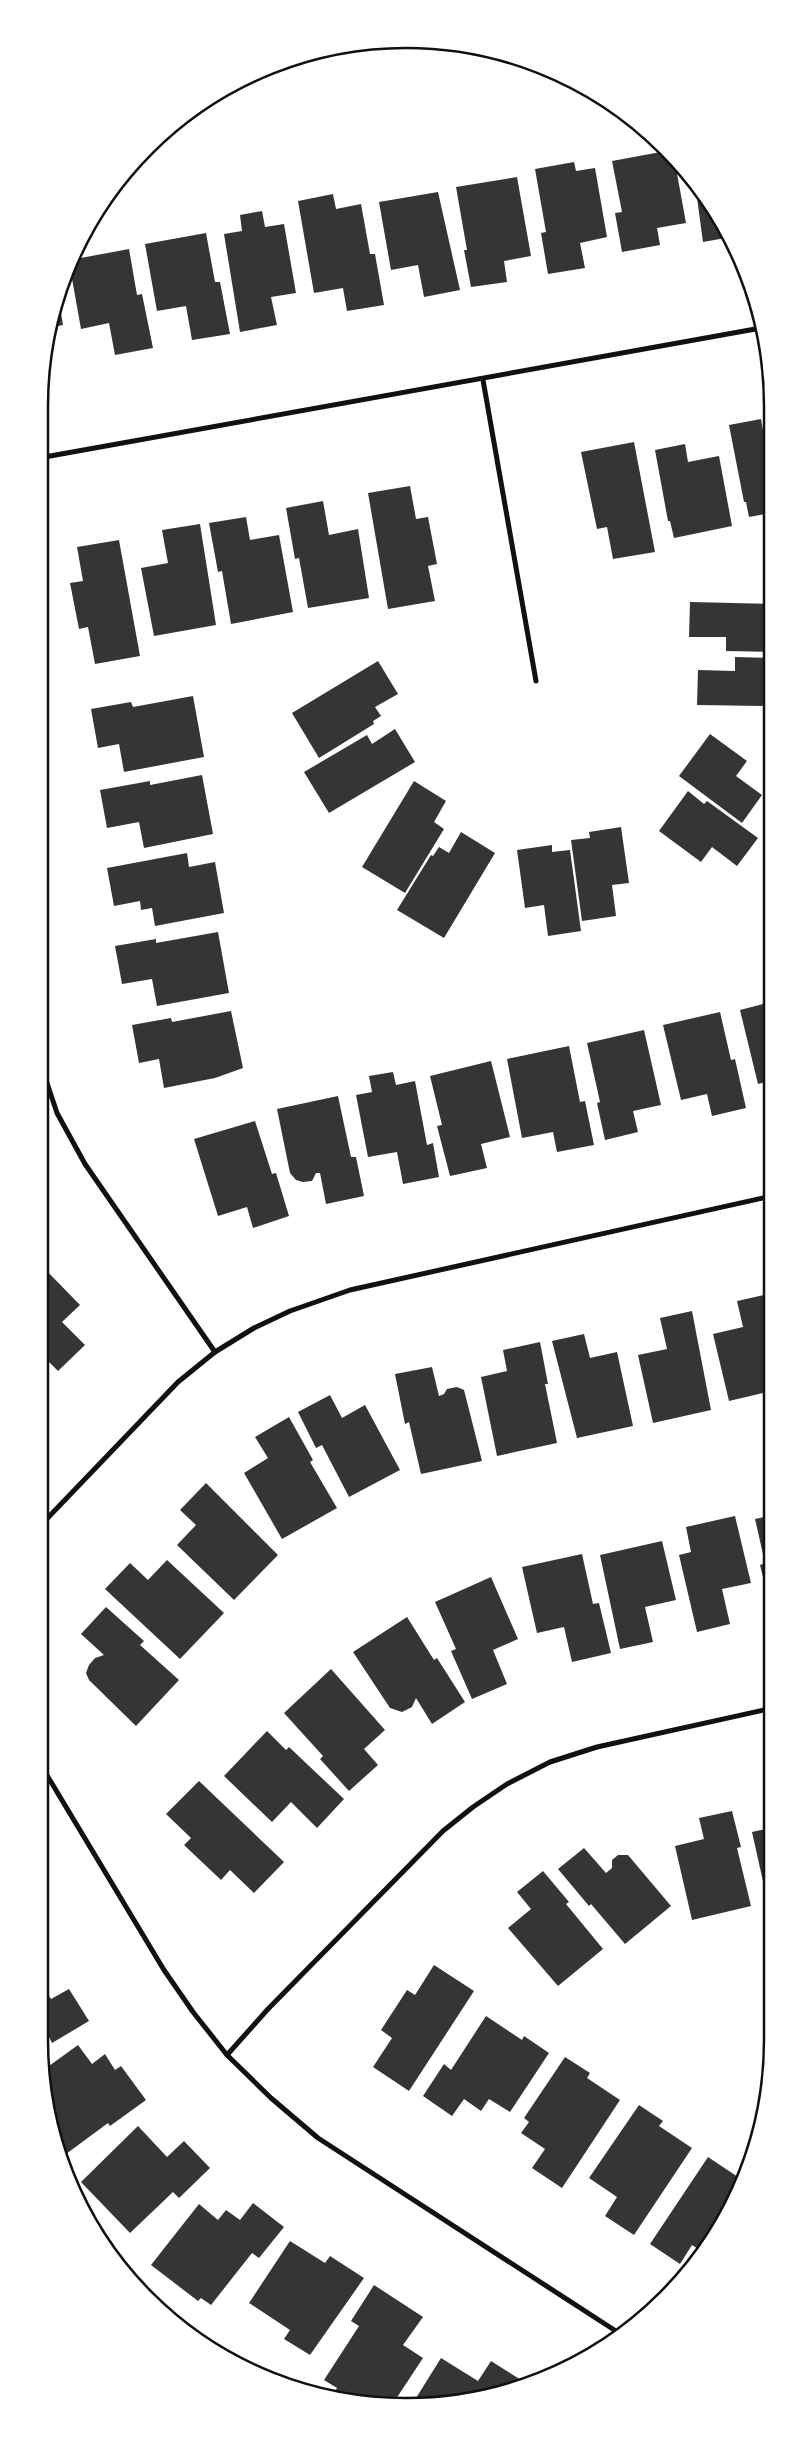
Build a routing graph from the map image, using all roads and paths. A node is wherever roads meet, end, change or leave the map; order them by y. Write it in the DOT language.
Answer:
graph roads {
  1 [pos="756,329"];
  2 [pos="483,380"];
  3 [pos="48,456"];
  4 [pos="536,681"];
  5 [pos="48,1085"];
  6 [pos="764,1198"];
  7 [pos="215,1352"];
  8 [pos="48,1518"];
  9 [pos="764,1710"];
  10 [pos="48,1777"];
  11 [pos="227,2054"];
  12 [pos="615,2331"];
  1 -- 2 [label="street"];
  2 -- 3 [label="street"];
  2 -- 4 [label="street"];
  5 -- 7 [label="street"];
  6 -- 7 [label="street"];
  7 -- 8 [label="street"];
  9 -- 11 [label="street"];
  10 -- 11 [label="street"];
  11 -- 12 [label="street"];
}
